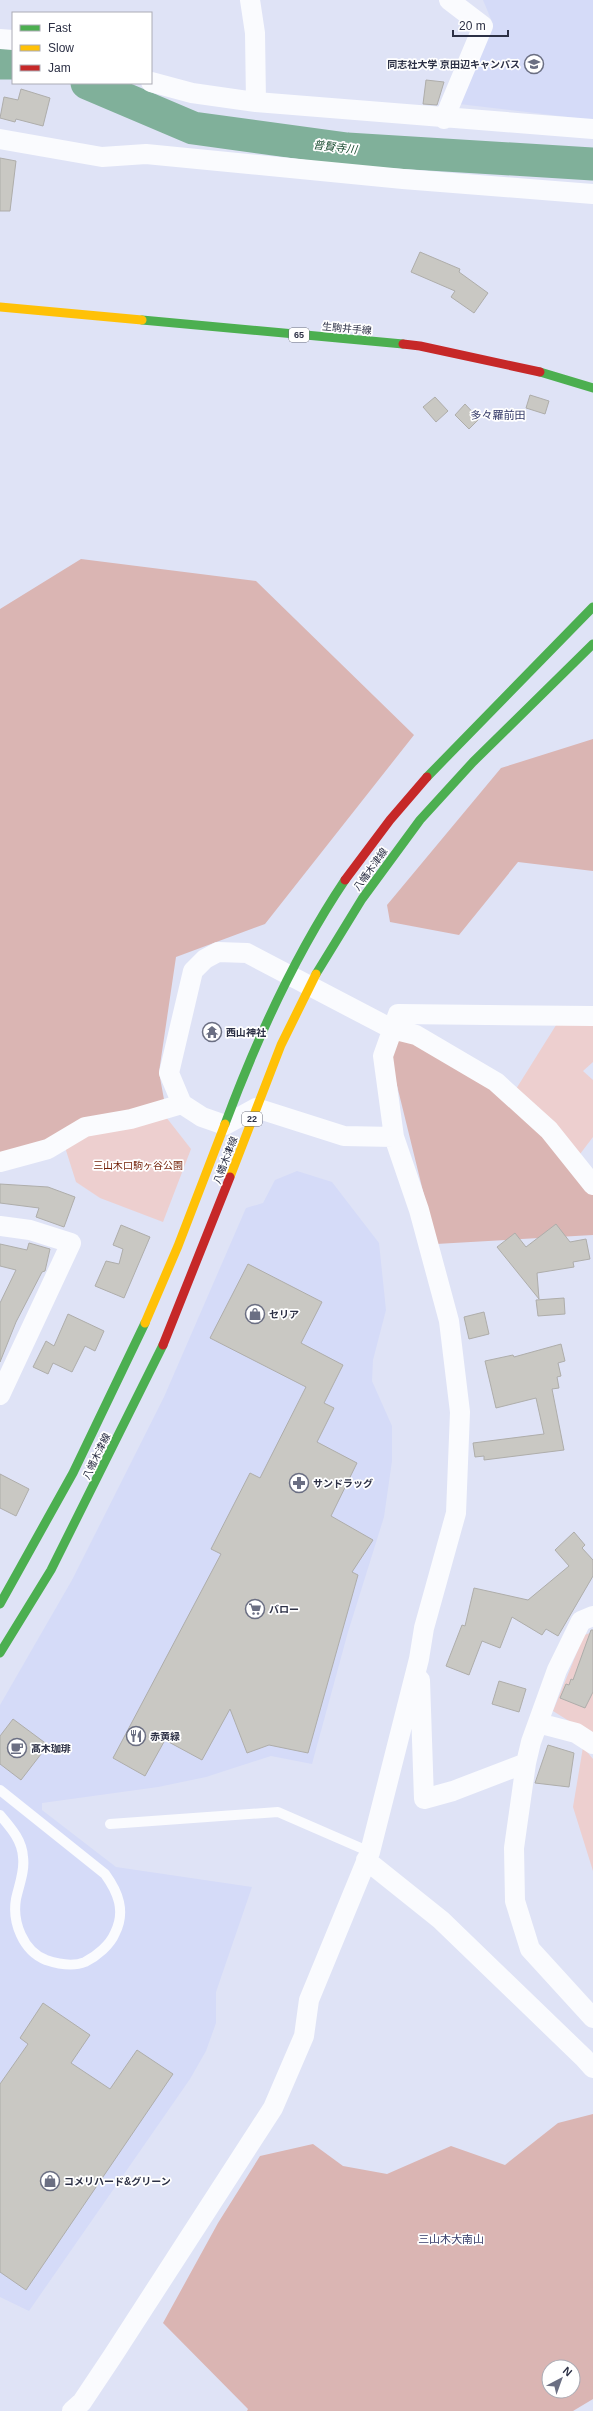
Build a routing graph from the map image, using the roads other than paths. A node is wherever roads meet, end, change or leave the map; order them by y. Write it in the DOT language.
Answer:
graph roads {
  1 [pos="250,0"];
  2 [pos="449,0"];
  3 [pos="0,39"];
  4 [pos="12,40"];
  5 [pos="152,82"];
  6 [pos="256,102"];
  7 [pos="444,119"];
  8 [pos="593,129"];
  9 [pos="0,139"];
  10 [pos="593,194"];
  11 [pos="0,307"];
  12 [pos="593,388"];
  13 [pos="593,607"];
  14 [pos="593,644"];
  15 [pos="593,1016"];
  16 [pos="392,1030"];
  17 [pos="182,1104"];
  18 [pos="256,1108"];
  19 [pos="225,1124"];
  20 [pos="394,1137"];
  21 [pos="0,1162"];
  22 [pos="593,1185"];
  23 [pos="0,1226"];
  24 [pos="7,1363"];
  25 [pos="0,1395"];
  26 [pos="0,1604"];
  27 [pos="593,1616"];
  28 [pos="0,1653"];
  29 [pos="419,1658"];
  30 [pos="538,1723"];
  31 [pos="593,1744"];
  32 [pos="526,1763"];
  33 [pos="0,1790"];
  34 [pos="0,1815"];
  35 [pos="110,1824"];
  36 [pos="368,1856"];
  37 [pos="593,2018"];
  38 [pos="593,2068"];
  39 [pos="72,2411"];
  1 -- 6 [label="street"];
  2 -- 7 [label="street"];
  3 -- 4 [label="street"];
  5 -- 6 [label="street"];
  6 -- 7 [label="street"];
  7 -- 8 [label="street"];
  9 -- 10 [label="street"];
  11 -- 12 [label="main road, 生駒井手線 / 65"];
  13 -- 19 [label="main road, 八幡木津線 / 22"];
  14 -- 18 [label="main road, 八幡木津線 / 22"];
  15 -- 16 [label="street"];
  16 -- 17 [label="street"];
  16 -- 20 [label="street"];
  16 -- 22 [label="street"];
  17 -- 19 [label="street"];
  17 -- 21 [label="street"];
  18 -- 19 [label="street"];
  18 -- 20 [label="street"];
  18 -- 28 [label="main road, 八幡木津線 / 22"];
  19 -- 26 [label="main road, 八幡木津線 / 22"];
  20 -- 29 [label="street"];
  23 -- 24 [label="street"];
  24 -- 25 [label="street"];
  27 -- 30 [label="street"];
  29 -- 32 [label="street"];
  29 -- 36 [label="street"];
  30 -- 31 [label="street"];
  30 -- 32 [label="street"];
  32 -- 37 [label="street"];
  33 -- 34 [label="lane"];
  35 -- 36 [label="lane"];
  36 -- 38 [label="street"];
  36 -- 39 [label="street"];
}
